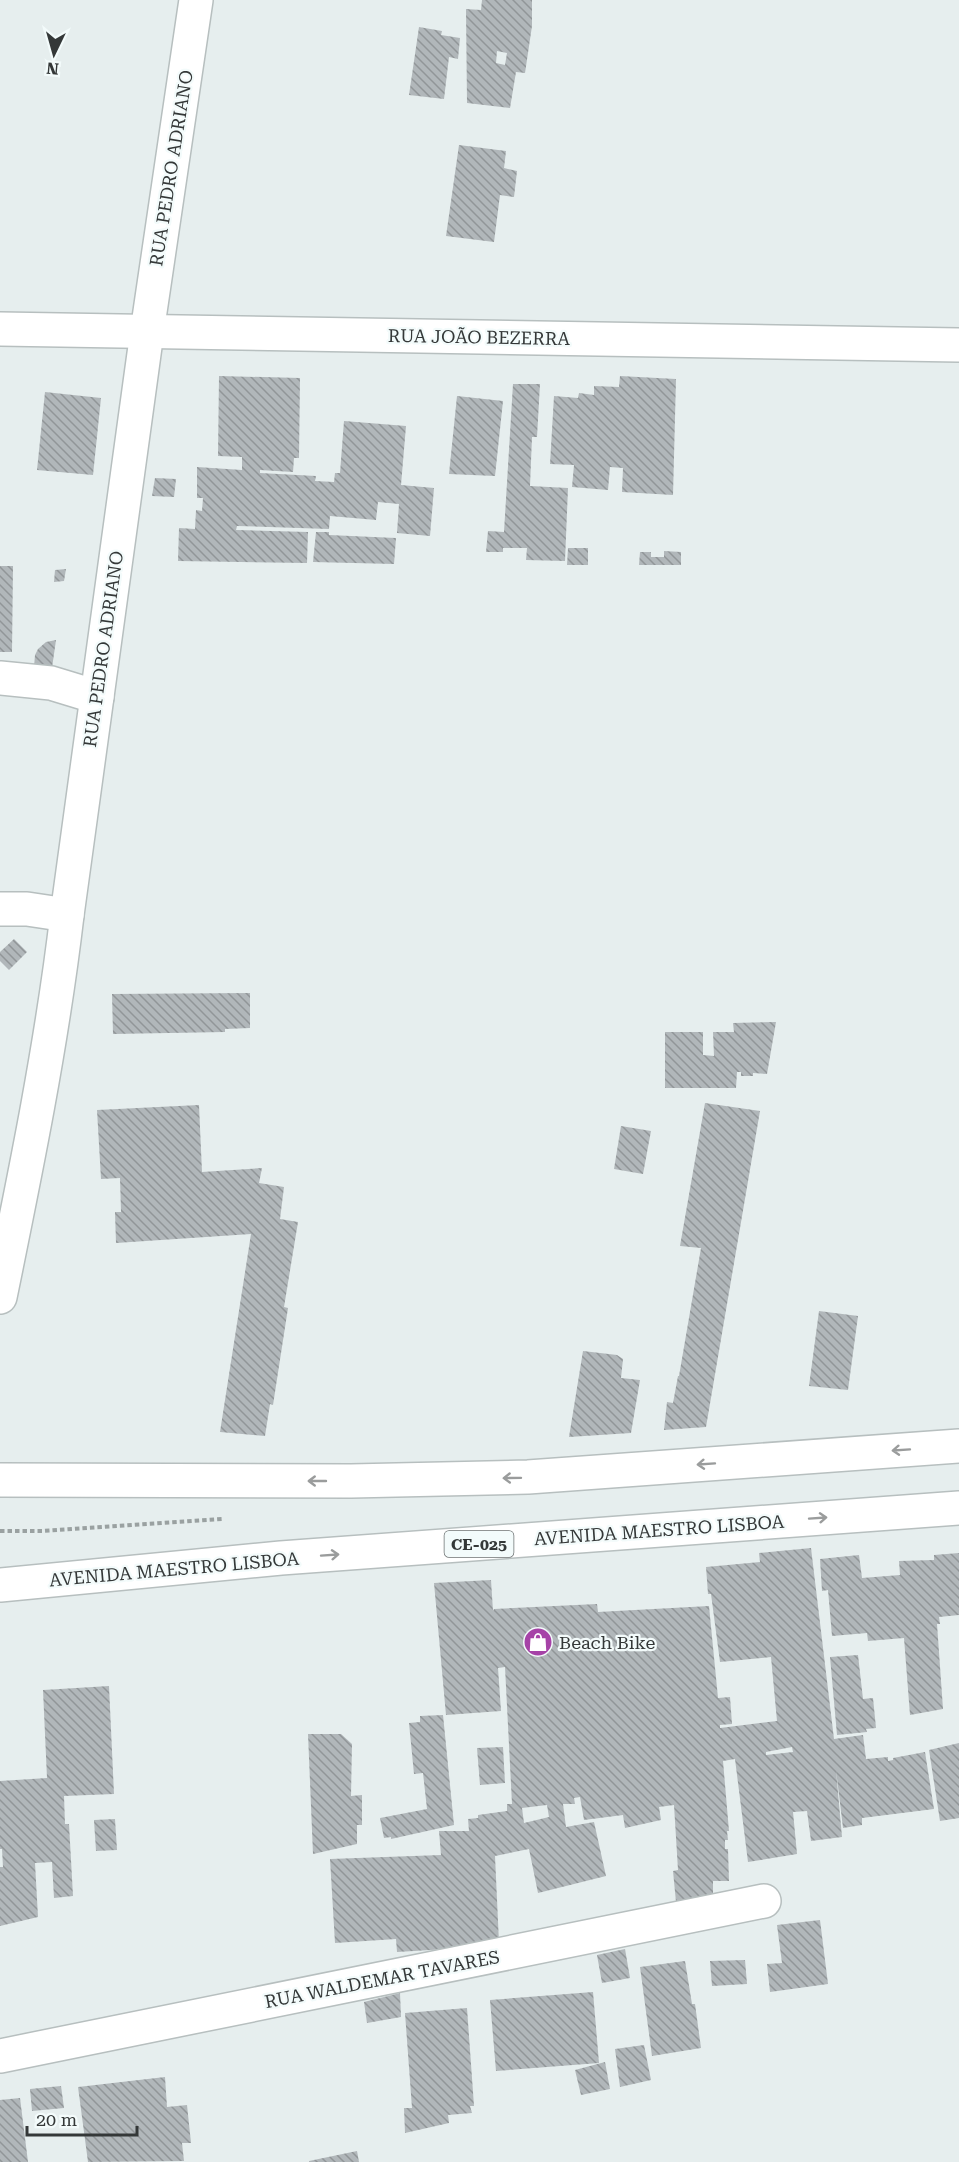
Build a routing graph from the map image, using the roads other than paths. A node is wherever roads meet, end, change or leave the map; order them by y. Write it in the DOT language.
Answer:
graph roads {
  1 [pos="196,0"];
  2 [pos="0,329"];
  3 [pos="147,332"];
  4 [pos="959,345"];
  5 [pos="0,678"];
  6 [pos="97,697"];
  7 [pos="0,909"];
  8 [pos="67,915"];
  9 [pos="0,1297"];
  10 [pos="959,1446"];
  11 [pos="0,1480"];
  12 [pos="959,1508"];
  13 [pos="0,1585"];
  14 [pos="764,1901"];
  15 [pos="0,2056"];
  1 -- 3 [label="main road, RUA PEDRO ADRIANO"];
  2 -- 3 [label="main road, RUA JOÃO BEZERRA"];
  3 -- 4 [label="main road, RUA JOÃO BEZERRA"];
  3 -- 6 [label="main road, RUA PEDRO ADRIANO"];
  5 -- 6 [label="main road"];
  6 -- 8 [label="main road, RUA PEDRO ADRIANO"];
  7 -- 8 [label="main road"];
  8 -- 9 [label="main road, RUA PEDRO ADRIANO"];
  10 -- 11 [label="main road, one-way"];
  13 -- 12 [label="main road, AVENIDA MAESTRO LISBOA / CE-025, one-way"];
  14 -- 15 [label="main road, RUA WALDEMAR TAVARES"];
}
